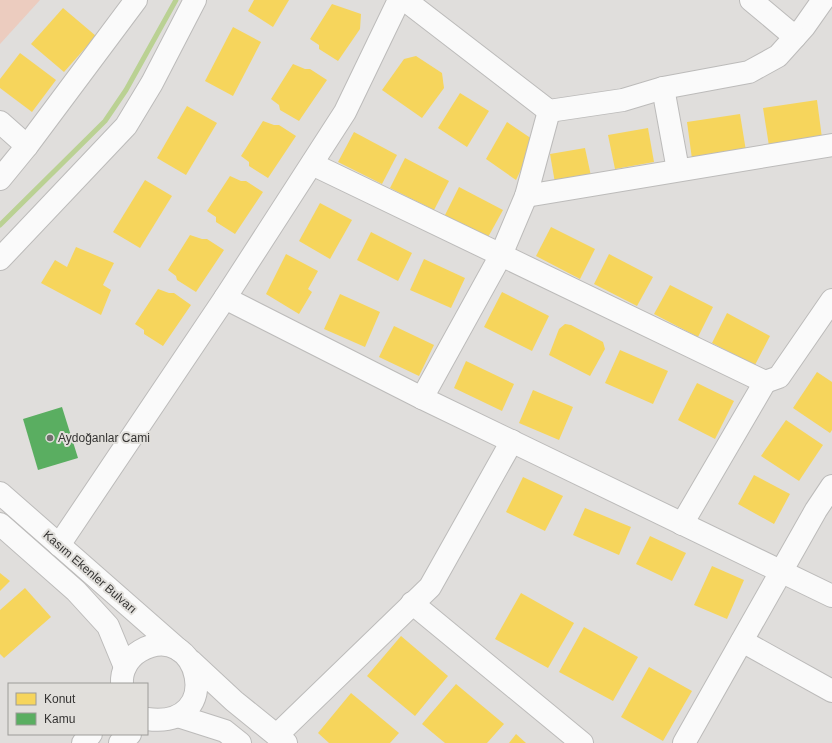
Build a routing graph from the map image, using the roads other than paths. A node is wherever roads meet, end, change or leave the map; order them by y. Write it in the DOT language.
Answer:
graph roads {
  1 [pos="195,0"];
  2 [pos="399,0"];
  3 [pos="405,0"];
  4 [pos="751,0"];
  5 [pos="822,0"];
  6 [pos="125,4"];
  7 [pos="795,37"];
  8 [pos="663,88"];
  9 [pos="549,111"];
  10 [pos="0,122"];
  11 [pos="832,145"];
  12 [pos="27,146"];
  13 [pos="312,164"];
  14 [pos="678,170"];
  15 [pos="0,179"];
  16 [pos="526,196"];
  17 [pos="501,255"];
  18 [pos="0,259"];
  19 [pos="225,298"];
  20 [pos="832,300"];
  21 [pos="765,382"];
  22 [pos="422,398"];
  23 [pos="512,441"];
  24 [pos="832,486"];
  25 [pos="0,493"];
  26 [pos="0,524"];
  27 [pos="682,524"];
  28 [pos="59,545"];
  29 [pos="782,572"];
  30 [pos="832,596"];
  31 [pos="412,604"];
  32 [pos="742,641"];
  33 [pos="185,655"];
  34 [pos="123,675"];
  35 [pos="832,691"];
  36 [pos="178,716"];
  37 [pos="148,719"];
  38 [pos="90,735"];
  39 [pos="129,735"];
  40 [pos="281,739"];
  41 [pos="83,743"];
  42 [pos="120,743"];
  43 [pos="240,743"];
  44 [pos="582,743"];
  45 [pos="684,743"];
  1 -- 18 [label="street"];
  2 -- 13 [label="street"];
  3 -- 9 [label="street"];
  4 -- 7 [label="street"];
  5 -- 7 [label="street"];
  6 -- 12 [label="street"];
  7 -- 8 [label="street"];
  8 -- 9 [label="street"];
  8 -- 14 [label="street"];
  9 -- 16 [label="street"];
  10 -- 12 [label="street"];
  11 -- 14 [label="street"];
  12 -- 15 [label="street"];
  13 -- 17 [label="street"];
  13 -- 19 [label="street"];
  14 -- 16 [label="street"];
  16 -- 17 [label="street"];
  17 -- 21 [label="street"];
  17 -- 22 [label="street"];
  19 -- 22 [label="street"];
  19 -- 28 [label="street"];
  20 -- 21 [label="street"];
  21 -- 27 [label="street"];
  22 -- 23 [label="street"];
  23 -- 27 [label="street"];
  23 -- 31 [label="street"];
  24 -- 29 [label="street"];
  25 -- 28 [label="street, Kasım Ekenler Bulvarı"];
  26 -- 34 [label="street, Kasım Ekenler Bulvarı"];
  27 -- 29 [label="street"];
  28 -- 33 [label="street, Kasım Ekenler Bulvarı"];
  29 -- 30 [label="street"];
  29 -- 32 [label="street"];
  31 -- 40 [label="street"];
  31 -- 44 [label="street"];
  32 -- 35 [label="street"];
  32 -- 45 [label="street"];
  33 -- 34 [label="street"];
  33 -- 36 [label="street"];
  33 -- 40 [label="street, Kasım Ekenler Bulvarı"];
  36 -- 37 [label="street"];
  36 -- 43 [label="street"];
  38 -- 41 [label="street"];
  39 -- 42 [label="street"];
}
